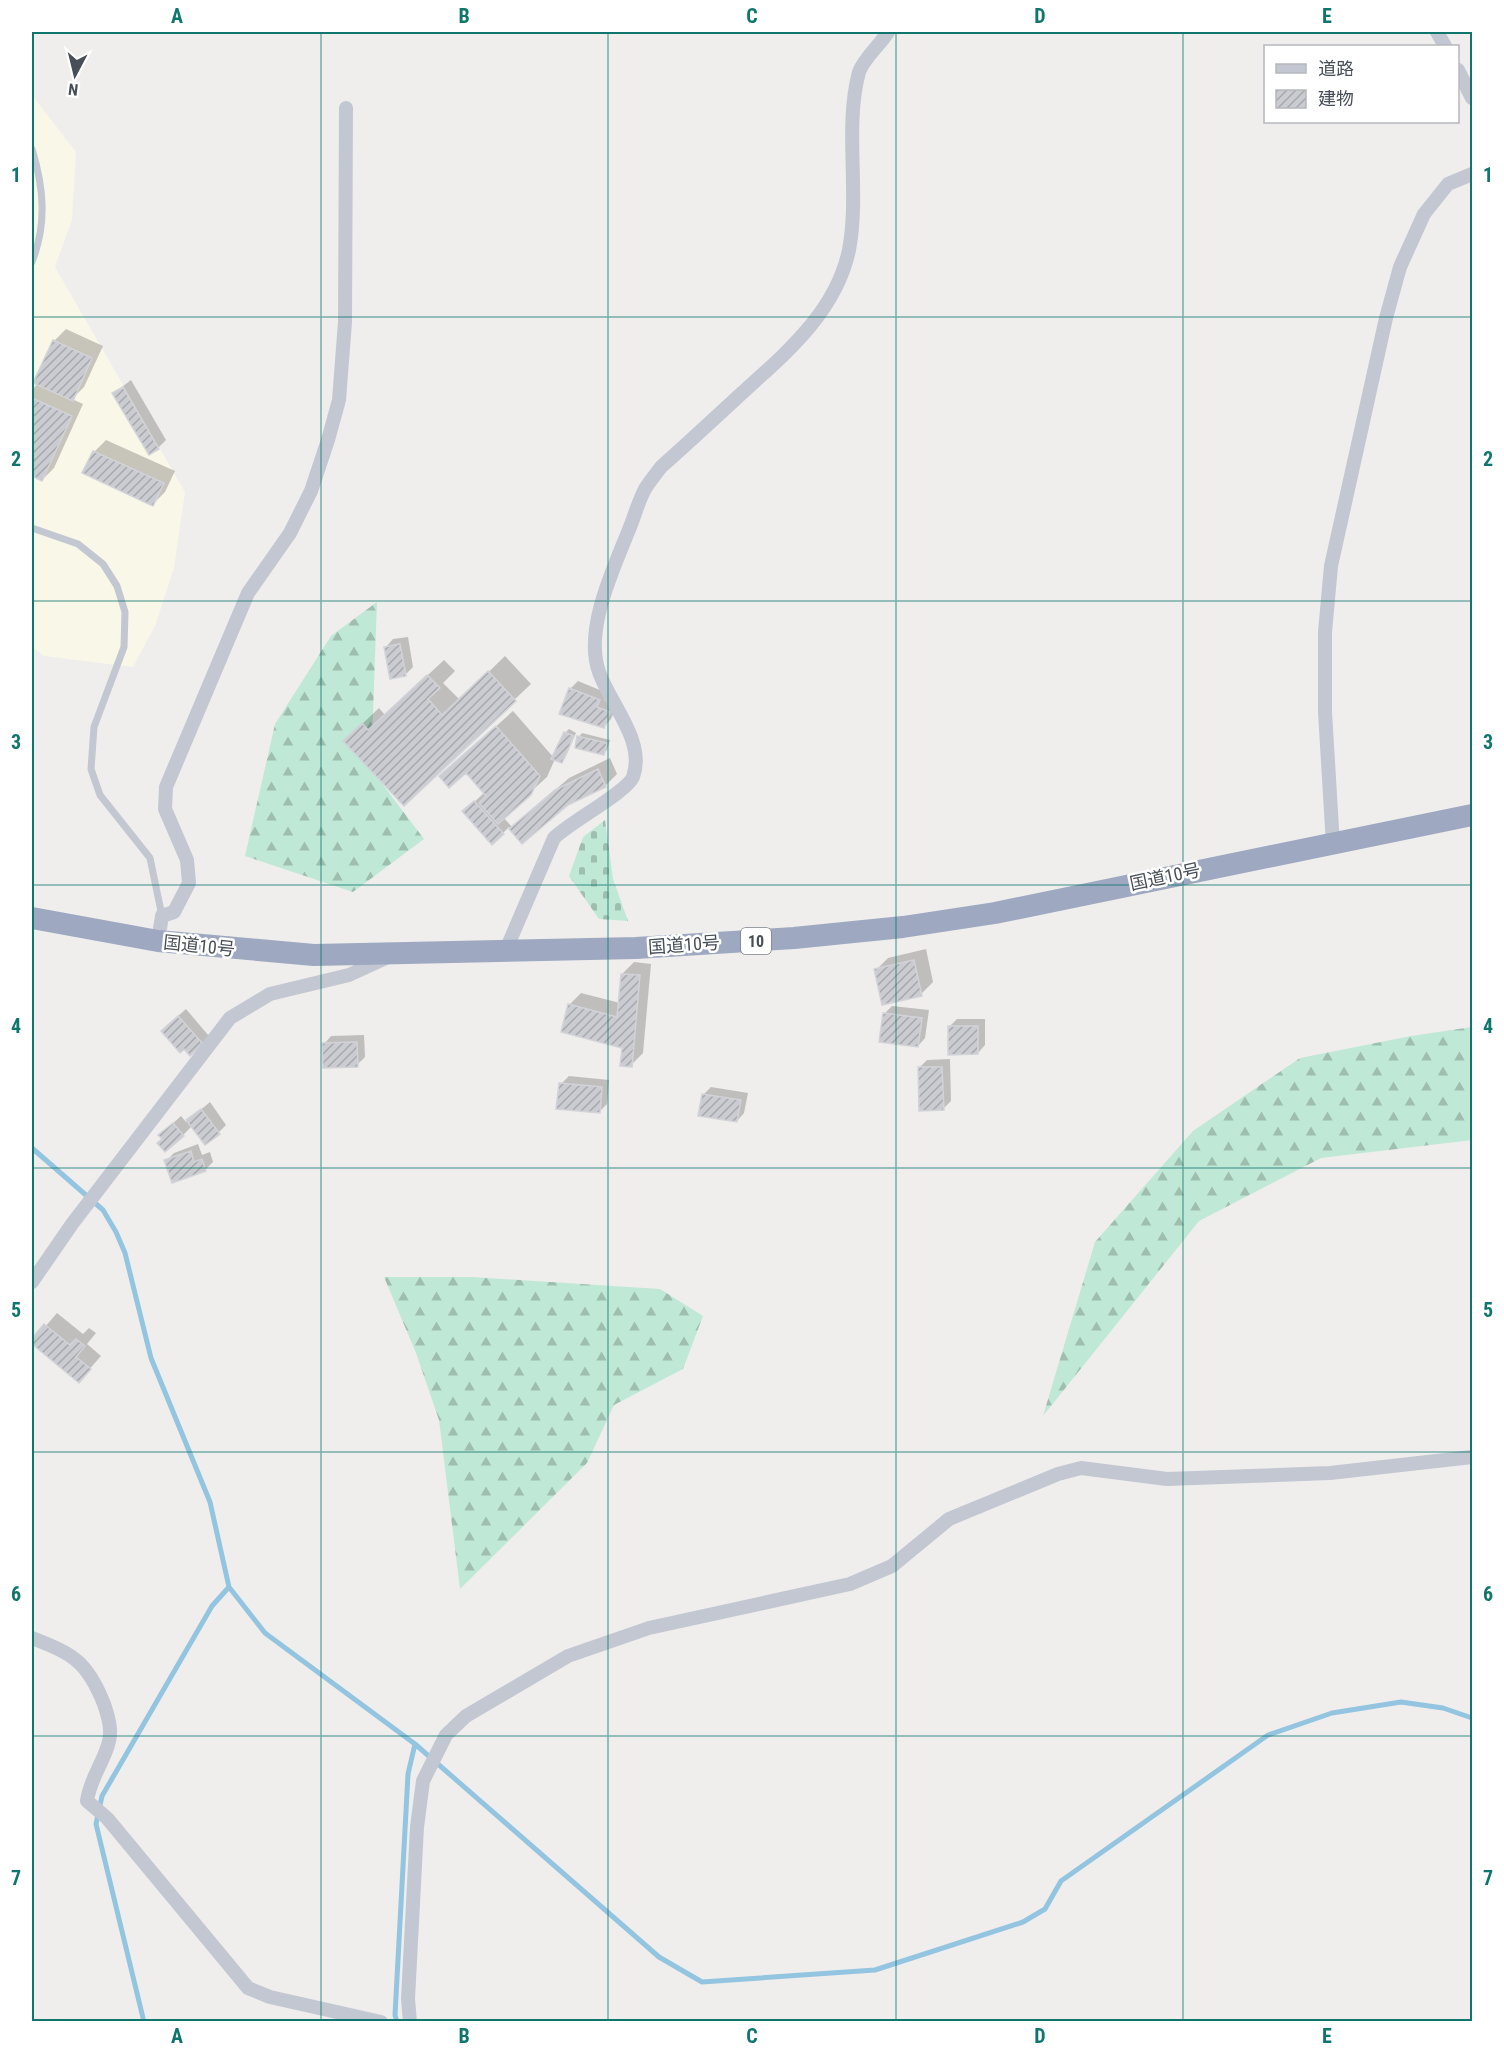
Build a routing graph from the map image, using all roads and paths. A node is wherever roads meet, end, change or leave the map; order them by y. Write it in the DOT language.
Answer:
graph roads {
  1 [pos="888,32"];
  2 [pos="1459,72"];
  3 [pos="1473,98"];
  4 [pos="346,108"];
  5 [pos="32,149"];
  6 [pos="1473,174"];
  7 [pos="32,236"];
  8 [pos="39,245"];
  9 [pos="32,262"];
  10 [pos="32,528"];
  11 [pos="1473,815"];
  12 [pos="1333,845"];
  13 [pos="162,916"];
  14 [pos="32,918"];
  15 [pos="158,941"];
  16 [pos="505,952"];
  17 [pos="394,954"];
  18 [pos="32,1282"];
  19 [pos="1473,1457"];
  20 [pos="32,1638"];
  21 [pos="381,2022"];
  22 [pos="410,2022"];
  1 -- 16 [label="street"];
  2 -- 3 [label="street"];
  4 -- 13 [label="street"];
  5 -- 8 [label="lane"];
  6 -- 12 [label="street"];
  7 -- 8 [label="lane"];
  8 -- 9 [label="lane"];
  10 -- 13 [label="lane"];
  11 -- 12 [label="highway, 国道10号 / 10"];
  12 -- 16 [label="highway, 国道10号 / 10"];
  13 -- 15 [label="street"];
  14 -- 15 [label="highway, 国道10号 / 10"];
  15 -- 17 [label="highway, 国道10号 / 10"];
  16 -- 17 [label="highway, 国道10号 / 10"];
  17 -- 18 [label="street"];
  19 -- 22 [label="street"];
  20 -- 21 [label="street"];
}
